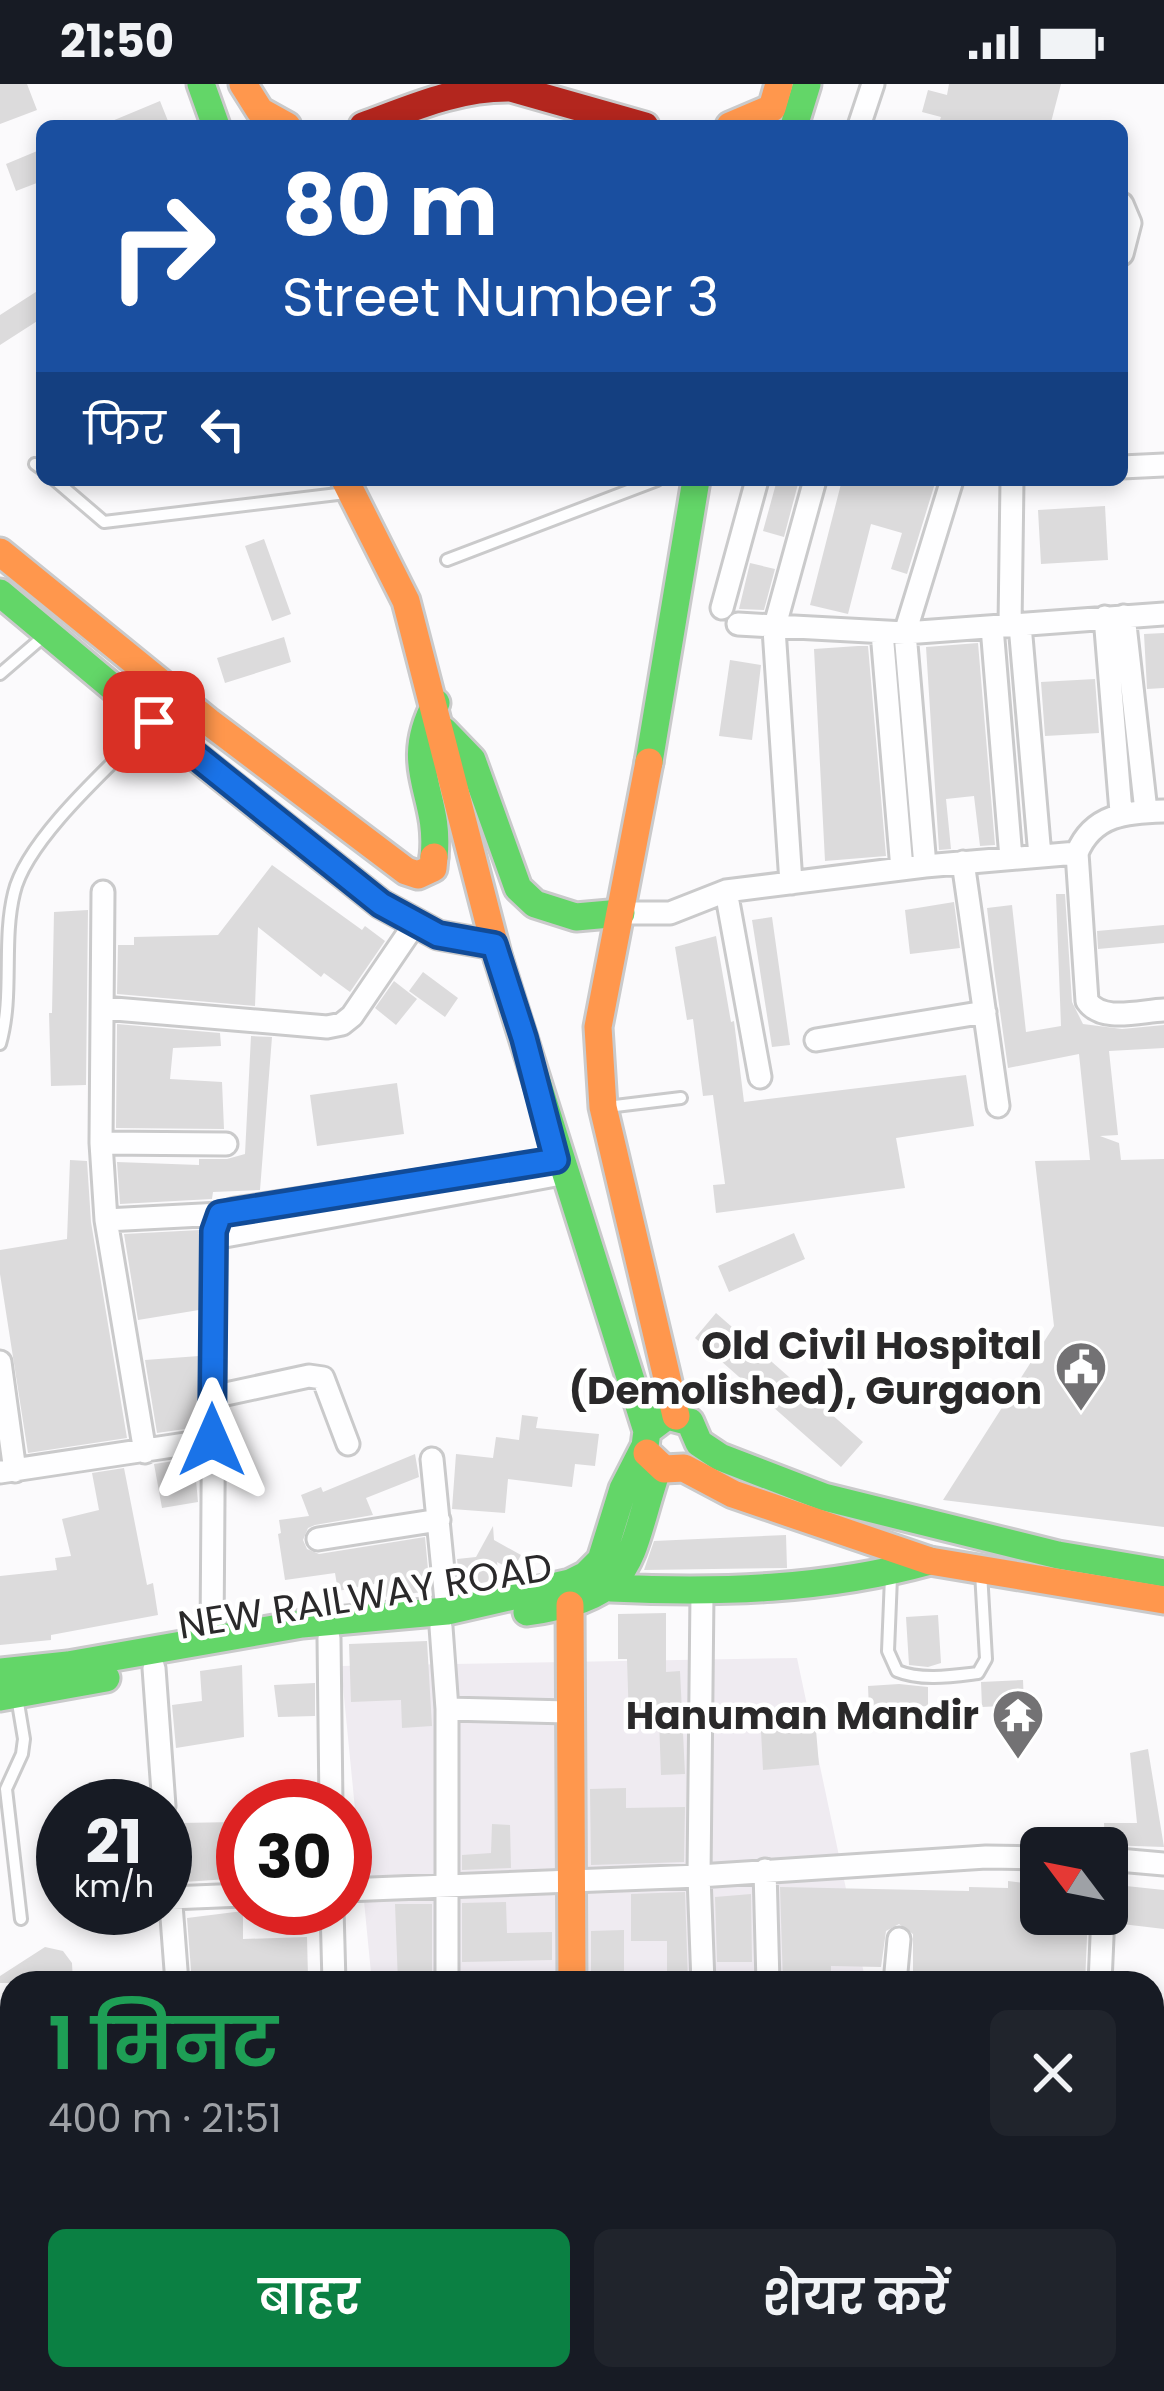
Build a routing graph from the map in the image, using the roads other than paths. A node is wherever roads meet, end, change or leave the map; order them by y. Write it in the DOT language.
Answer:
graph roads {
  1 [pos="201,84"];
  2 [pos="807,84"];
  3 [pos="873,84"];
  4 [pos="247,93"];
  5 [pos="782,106"];
  6 [pos="214,120"];
  7 [pos="270,120"];
  8 [pos="379,120"];
  9 [pos="624,120"];
  10 [pos="746,120"];
  11 [pos="861,120"];
  12 [pos="1164,465"];
  13 [pos="1128,466"];
  14 [pos="62,486"];
  15 [pos="347,486"];
  16 [pos="641,486"];
  17 [pos="695,486"];
  18 [pos="757,486"];
  19 [pos="813,486"];
  20 [pos="950,486"];
  21 [pos="1012,486"];
  22 [pos="0,552"];
  23 [pos="447,560"];
  24 [pos="0,593"];
  25 [pos="1164,614"];
  26 [pos="1115,616"];
  27 [pos="1008,626"];
  28 [pos="774,629"];
  29 [pos="50,632"];
  30 [pos="893,632"];
  31 [pos="0,674"];
  32 [pos="439,717"];
  33 [pos="154,722"];
  34 [pos="1155,811"];
  35 [pos="1121,812"];
  36 [pos="1077,853"];
  37 [pos="1040,856"];
  38 [pos="1011,858"];
  39 [pos="963,862"];
  40 [pos="914,867"];
  41 [pos="791,883"];
  42 [pos="103,892"];
  43 [pos="726,892"];
  44 [pos="621,914"];
  45 [pos="414,925"];
  46 [pos="494,945"];
  47 [pos="103,1008"];
  48 [pos="1164,1010"];
  49 [pos="985,1012"];
  50 [pos="816,1040"];
  51 [pos="0,1044"];
  52 [pos="760,1077"];
  53 [pos="681,1098"];
  54 [pos="998,1106"];
  55 [pos="603,1107"];
  56 [pos="100,1143"];
  57 [pos="226,1144"];
  58 [pos="558,1167"];
  59 [pos="228,1211"];
  60 [pos="106,1220"];
  61 [pos="214,1238"];
  62 [pos="0,1362"];
  63 [pos="212,1397"];
  64 [pos="676,1416"];
  65 [pos="212,1440"];
  66 [pos="348,1444"];
  67 [pos="145,1452"];
  68 [pos="658,1453"];
  69 [pos="432,1459"];
  70 [pos="7,1472"];
  71 [pos="439,1520"];
  72 [pos="318,1540"];
  73 [pos="930,1561"];
  74 [pos="981,1568"];
  75 [pos="891,1574"];
  76 [pos="1164,1574"];
  77 [pos="611,1588"];
  78 [pos="703,1593"];
  79 [pos="1164,1600"];
  80 [pos="570,1605"];
  81 [pos="444,1619"];
  82 [pos="212,1636"];
  83 [pos="328,1638"];
  84 [pos="154,1668"];
  85 [pos="6,1688"];
  86 [pos="447,1709"];
  87 [pos="568,1712"];
  88 [pos="162,1779"];
  89 [pos="331,1779"];
  90 [pos="1020,1858"];
  91 [pos="1128,1861"];
  92 [pos="1164,1864"];
  93 [pos="765,1870"];
  94 [pos="700,1876"];
  95 [pos="570,1881"];
  96 [pos="447,1888"];
  97 [pos="372,1889"];
  98 [pos="21,1919"];
  99 [pos="173,1935"];
  100 [pos="333,1935"];
  101 [pos="1101,1935"];
  102 [pos="898,1939"];
  103 [pos="176,1971"];
  104 [pos="334,1971"];
  105 [pos="447,1971"];
  106 [pos="572,1971"];
  107 [pos="703,1971"];
  108 [pos="768,1971"];
  109 [pos="896,1971"];
  110 [pos="1100,1971"];
  1 -- 6 [label="main road"];
  2 -- 5 [label="main road"];
  3 -- 11 [label="street"];
  4 -- 7 [label="main road"];
  5 -- 10 [label="main road"];
  8 -- 9 [label="main road"];
  12 -- 13 [label="street"];
  14 -- 15 [label="lane"];
  15 -- 32 [label="main road"];
  16 -- 23 [label="lane"];
  17 -- 44 [label="main road"];
  18 -- 28 [label="street"];
  19 -- 28 [label="street"];
  20 -- 30 [label="street"];
  21 -- 27 [label="street"];
  22 -- 32 [label="main road"];
  24 -- 29 [label="main road"];
  25 -- 26 [label="street"];
  26 -- 27 [label="street"];
  26 -- 34 [label="street"];
  26 -- 35 [label="street"];
  27 -- 30 [label="street"];
  27 -- 37 [label="street"];
  27 -- 38 [label="street"];
  28 -- 30 [label="street"];
  28 -- 41 [label="street"];
  29 -- 31 [label="lane"];
  29 -- 33 [label="main road"];
  30 -- 40 [label="street"];
  32 -- 44 [label="main road"];
  32 -- 46 [label="main road"];
  33 -- 45 [label="main road"];
  33 -- 51 [label="lane"];
  34 -- 35 [label="street"];
  35 -- 36 [label="street"];
  36 -- 37 [label="street"];
  36 -- 48 [label="street"];
  37 -- 38 [label="street"];
  38 -- 39 [label="street"];
  39 -- 40 [label="street"];
  39 -- 49 [label="street"];
  40 -- 41 [label="street"];
  41 -- 43 [label="street"];
  42 -- 47 [label="street"];
  43 -- 44 [label="street"];
  43 -- 52 [label="street"];
  44 -- 55 [label="main road"];
  45 -- 46 [label="main road"];
  45 -- 47 [label="street"];
  46 -- 58 [label="main road"];
  47 -- 56 [label="street"];
  49 -- 50 [label="street"];
  49 -- 54 [label="street"];
  53 -- 55 [label="lane"];
  55 -- 64 [label="main road"];
  56 -- 57 [label="street"];
  56 -- 60 [label="street"];
  58 -- 59 [label="street"];
  58 -- 61 [label="street"];
  58 -- 68 [label="main road"];
  59 -- 60 [label="street"];
  59 -- 61 [label="street"];
  60 -- 67 [label="street"];
  61 -- 63 [label="street"];
  62 -- 70 [label="street"];
  63 -- 65 [label="street"];
  63 -- 66 [label="street"];
  64 -- 68 [label="main road"];
  64 -- 76 [label="main road"];
  65 -- 67 [label="street"];
  65 -- 82 [label="street"];
  67 -- 70 [label="street"];
  68 -- 73 [label="main road"];
  68 -- 77 [label="main road, NEW RAILWAY ROAD"];
  68 -- 81 [label="main road, NEW RAILWAY ROAD"];
  69 -- 71 [label="street"];
  71 -- 72 [label="street"];
  71 -- 81 [label="street"];
  73 -- 74 [label="main road"];
  73 -- 75 [label="main road"];
  74 -- 75 [label="lane"];
  74 -- 79 [label="main road"];
  75 -- 78 [label="main road"];
  77 -- 78 [label="main road"];
  77 -- 80 [label="main road, NEW RAILWAY ROAD"];
  78 -- 94 [label="street"];
  80 -- 81 [label="main road, NEW RAILWAY ROAD"];
  80 -- 87 [label="main road"];
  81 -- 82 [label="main road, NEW RAILWAY ROAD"];
  81 -- 83 [label="main road, NEW RAILWAY ROAD"];
  81 -- 86 [label="street"];
  82 -- 85 [label="main road, NEW RAILWAY ROAD"];
  83 -- 84 [label="main road, NEW RAILWAY ROAD"];
  83 -- 89 [label="street"];
  84 -- 85 [label="main road, NEW RAILWAY ROAD"];
  84 -- 88 [label="street"];
  85 -- 98 [label="lane"];
  86 -- 87 [label="street"];
  86 -- 96 [label="street"];
  87 -- 95 [label="main road"];
  90 -- 93 [label="street"];
  91 -- 92 [label="street"];
  93 -- 94 [label="street"];
  93 -- 108 [label="street"];
  94 -- 95 [label="street"];
  94 -- 107 [label="street"];
  95 -- 96 [label="street"];
  95 -- 106 [label="main road"];
  96 -- 97 [label="street"];
  96 -- 105 [label="street"];
  99 -- 103 [label="street"];
  100 -- 104 [label="street"];
  101 -- 110 [label="street"];
  102 -- 109 [label="street"];
}
